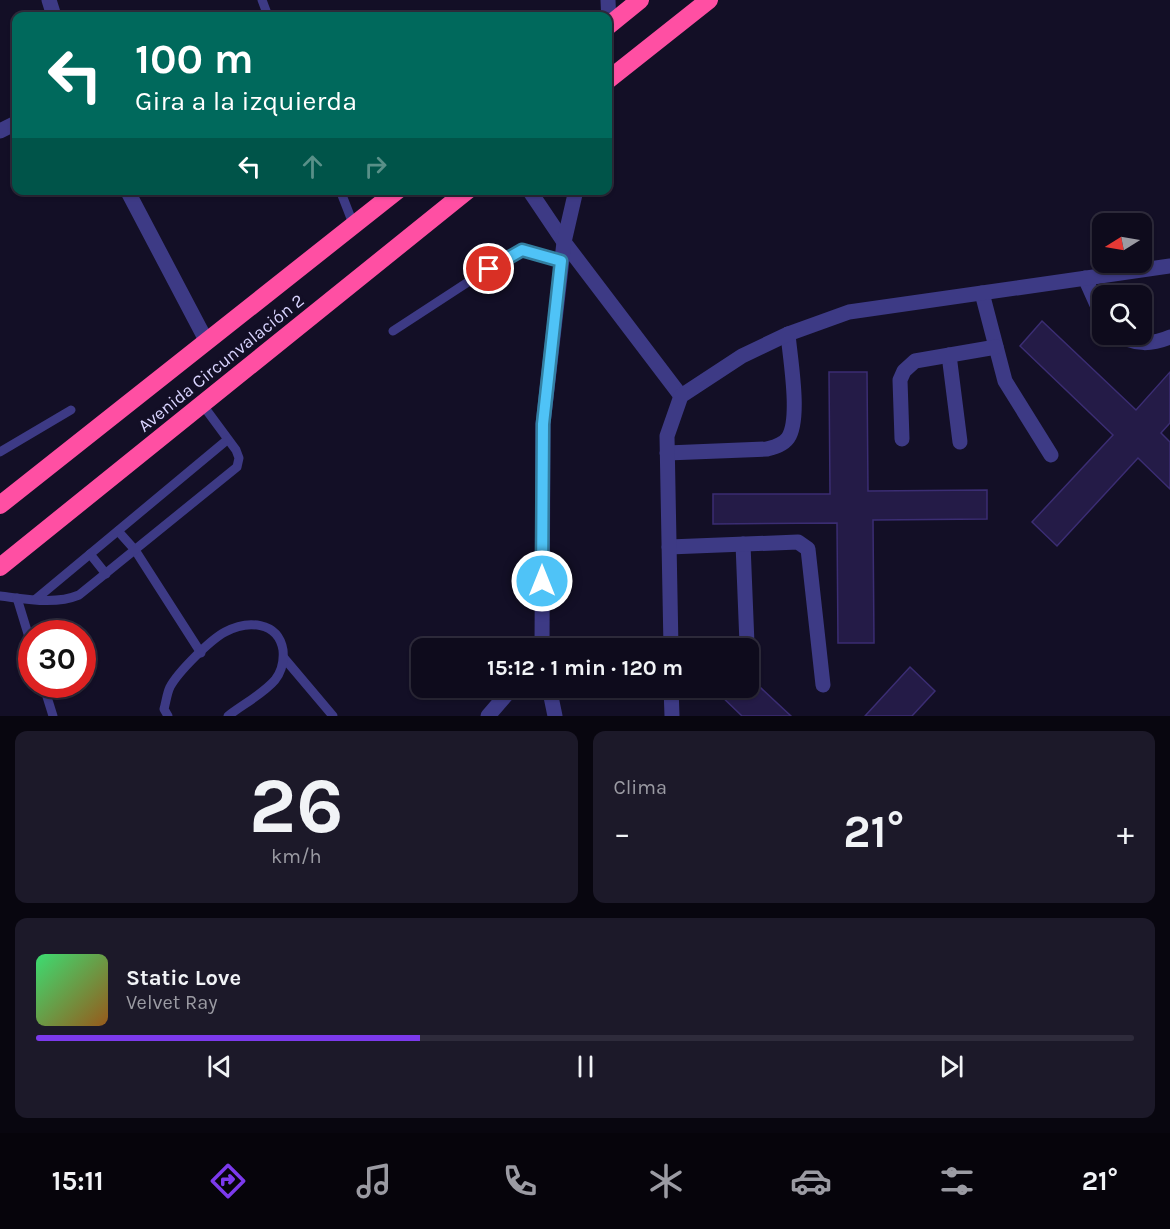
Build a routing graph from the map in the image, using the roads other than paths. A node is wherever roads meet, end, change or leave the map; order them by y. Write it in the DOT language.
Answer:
graph roads {
  1 [pos="640,0"];
  2 [pos="709,0"];
  3 [pos="612,22"];
  4 [pos="612,77"];
  5 [pos="131,195"];
  6 [pos="342,195"];
  7 [pos="393,195"];
  8 [pos="462,195"];
  9 [pos="532,195"];
  10 [pos="575,195"];
  11 [pos="354,226"];
  12 [pos="564,242"];
  13 [pos="561,261"];
  14 [pos="1170,266"];
  15 [pos="1085,278"];
  16 [pos="982,293"];
  17 [pos="1092,294"];
  18 [pos="393,331"];
  19 [pos="788,334"];
  20 [pos="1170,338"];
  21 [pos="207,342"];
  22 [pos="1152,342"];
  23 [pos="996,347"];
  24 [pos="949,355"];
  25 [pos="681,396"];
  26 [pos="202,404"];
  27 [pos="71,410"];
  28 [pos="902,439"];
  29 [pos="227,440"];
  30 [pos="960,442"];
  31 [pos="0,452"];
  32 [pos="667,453"];
  33 [pos="1051,455"];
  34 [pos="1,502"];
  35 [pos="118,531"];
  36 [pos="743,544"];
  37 [pos="669,548"];
  38 [pos="135,550"];
  39 [pos="90,554"];
  40 [pos="0,567"];
  41 [pos="106,574"];
  42 [pos="0,596"];
  43 [pos="17,598"];
  44 [pos="36,599"];
  45 [pos="24,620"];
  46 [pos="542,638"];
  47 [pos="670,638"];
  48 [pos="747,638"];
  49 [pos="201,653"];
  50 [pos="284,658"];
  51 [pos="823,685"];
  52 [pos="47,698"];
  53 [pos="504,698"];
  54 [pos="551,698"];
  55 [pos="671,698"];
  56 [pos="53,716"];
  57 [pos="168,716"];
  58 [pos="228,716"];
  59 [pos="333,716"];
  60 [pos="488,716"];
  61 [pos="555,716"];
  62 [pos="672,716"];
  1 -- 3 [label="highway"];
  2 -- 4 [label="highway"];
  5 -- 21 [label="street"];
  6 -- 11 [label="lane"];
  7 -- 11 [label="highway, Avenida Circunvalación 2"];
  8 -- 26 [label="highway, Avenida Circunvalación 2"];
  9 -- 12 [label="street"];
  10 -- 12 [label="street"];
  11 -- 21 [label="highway, Avenida Circunvalación 2"];
  12 -- 13 [label="street"];
  12 -- 25 [label="street"];
  13 -- 18 [label="lane"];
  13 -- 46 [label="street"];
  14 -- 15 [label="street"];
  15 -- 16 [label="street"];
  15 -- 17 [label="street"];
  16 -- 19 [label="street"];
  16 -- 23 [label="street"];
  19 -- 25 [label="street"];
  19 -- 32 [label="street"];
  20 -- 22 [label="street"];
  21 -- 34 [label="highway, Avenida Circunvalación 2"];
  23 -- 24 [label="street"];
  23 -- 33 [label="street"];
  24 -- 28 [label="street"];
  24 -- 30 [label="street"];
  25 -- 32 [label="street"];
  26 -- 29 [label="lane"];
  26 -- 40 [label="highway, Avenida Circunvalación 2"];
  27 -- 31 [label="lane"];
  29 -- 35 [label="lane"];
  29 -- 38 [label="lane"];
  32 -- 37 [label="street"];
  35 -- 38 [label="lane"];
  35 -- 39 [label="lane"];
  36 -- 37 [label="street"];
  36 -- 48 [label="street"];
  36 -- 51 [label="street"];
  37 -- 47 [label="street"];
  38 -- 41 [label="lane"];
  38 -- 49 [label="lane"];
  39 -- 41 [label="lane"];
  39 -- 44 [label="lane"];
  41 -- 44 [label="lane"];
  42 -- 43 [label="lane"];
  43 -- 44 [label="lane"];
  43 -- 45 [label="lane"];
  49 -- 50 [label="lane"];
  49 -- 57 [label="lane"];
  50 -- 58 [label="lane"];
  50 -- 59 [label="lane"];
  52 -- 56 [label="lane"];
  53 -- 60 [label="street"];
  54 -- 61 [label="street"];
  55 -- 62 [label="street"];
}
